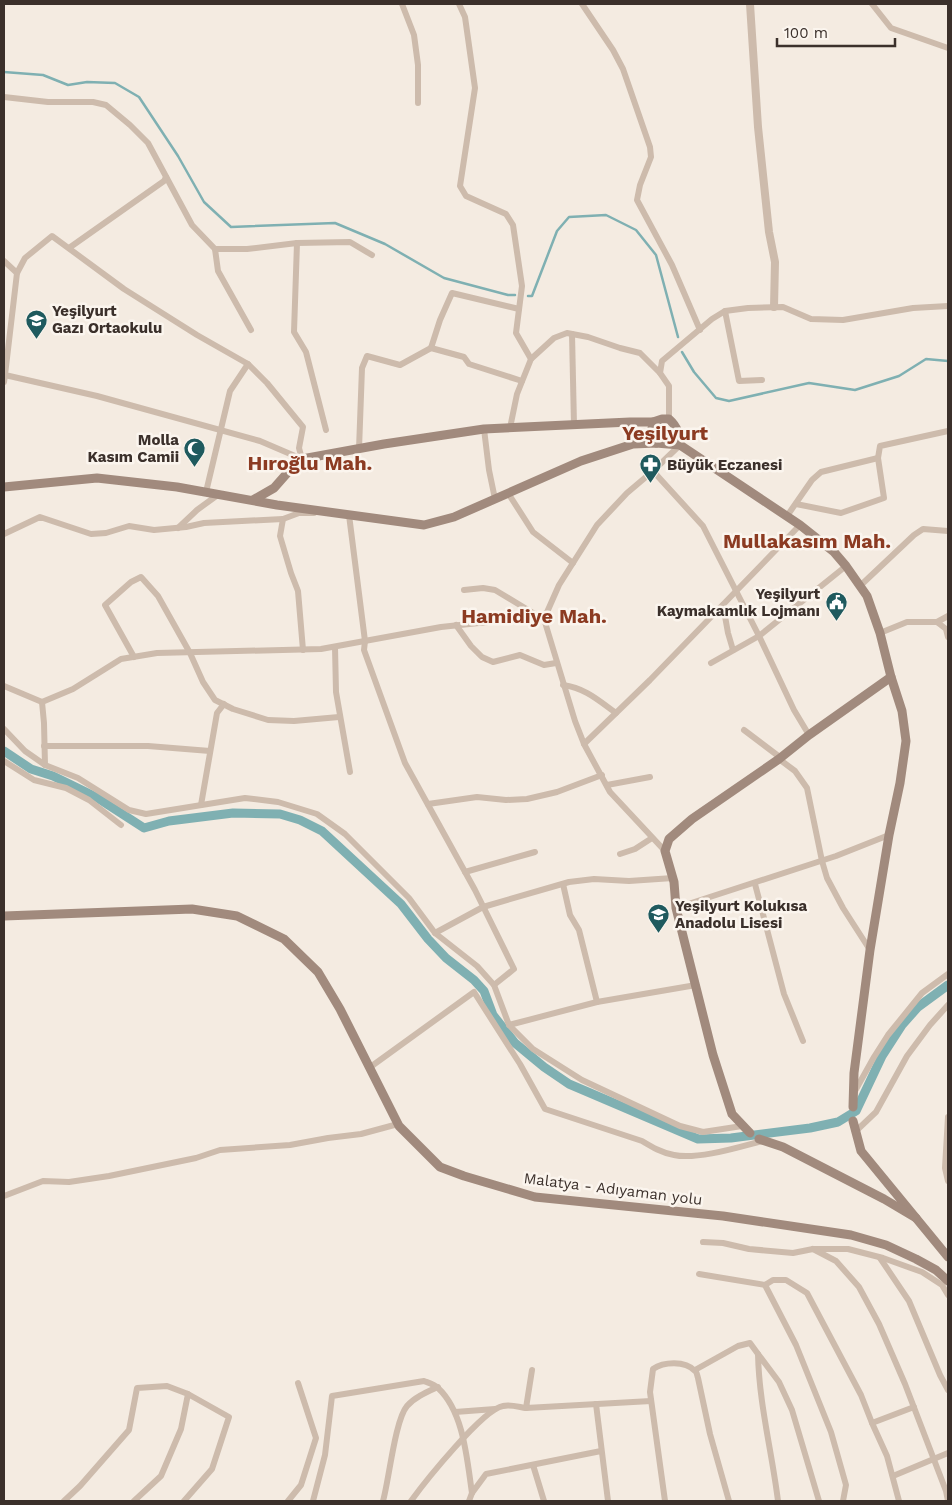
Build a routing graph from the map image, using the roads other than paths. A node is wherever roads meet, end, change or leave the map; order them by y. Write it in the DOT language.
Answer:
graph roads {
  1 [pos="402,4"];
  2 [pos="459,4"];
  3 [pos="582,4"];
  4 [pos="750,4"];
  5 [pos="872,4"];
  6 [pos="948,48"];
  7 [pos="4,97"];
  8 [pos="418,103"];
  9 [pos="166,177"];
  10 [pos="297,243"];
  11 [pos="69,248"];
  12 [pos="215,249"];
  13 [pos="372,255"];
  14 [pos="4,261"];
  15 [pos="17,273"];
  16 [pos="948,306"];
  17 [pos="774,307"];
  18 [pos="519,309"];
  19 [pos="725,311"];
  20 [pos="4,321"];
  21 [pos="11,324"];
  22 [pos="251,330"];
  23 [pos="700,330"];
  24 [pos="572,334"];
  25 [pos="431,348"];
  26 [pos="531,359"];
  27 [pos="248,364"];
  28 [pos="660,373"];
  29 [pos="4,377"];
  30 [pos="522,380"];
  31 [pos="762,380"];
  32 [pos="669,419"];
  33 [pos="653,422"];
  34 [pos="574,425"];
  35 [pos="510,428"];
  36 [pos="484,429"];
  37 [pos="219,430"];
  38 [pos="326,430"];
  39 [pos="948,431"];
  40 [pos="656,443"];
  41 [pos="680,445"];
  42 [pos="359,449"];
  43 [pos="878,458"];
  44 [pos="302,459"];
  45 [pos="653,471"];
  46 [pos="4,487"];
  47 [pos="206,492"];
  48 [pos="508,493"];
  49 [pos="218,494"];
  50 [pos="495,499"];
  51 [pos="253,500"];
  52 [pos="796,504"];
  53 [pos="197,510"];
  54 [pos="332,513"];
  55 [pos="349,515"];
  56 [pos="787,516"];
  57 [pos="283,519"];
  58 [pos="196,525"];
  59 [pos="800,525"];
  60 [pos="178,528"];
  61 [pos="948,531"];
  62 [pos="4,534"];
  63 [pos="573,563"];
  64 [pos="846,566"];
  65 [pos="861,585"];
  66 [pos="464,590"];
  67 [pos="736,592"];
  68 [pos="724,605"];
  69 [pos="948,616"];
  70 [pos="544,620"];
  71 [pos="937,622"];
  72 [pos="456,625"];
  73 [pos="880,633"];
  74 [pos="759,636"];
  75 [pos="948,637"];
  76 [pos="365,641"];
  77 [pos="335,647"];
  78 [pos="303,650"];
  79 [pos="733,650"];
  80 [pos="190,653"];
  81 [pos="134,657"];
  82 [pos="556,663"];
  83 [pos="711,663"];
  84 [pos="891,677"];
  85 [pos="563,685"];
  86 [pos="4,686"];
  87 [pos="42,702"];
  88 [pos="224,704"];
  89 [pos="616,713"];
  90 [pos="339,717"];
  91 [pos="4,728"];
  92 [pos="744,730"];
  93 [pos="809,735"];
  94 [pos="584,744"];
  95 [pos="44,746"];
  96 [pos="210,751"];
  97 [pos="780,759"];
  98 [pos="4,761"];
  99 [pos="45,765"];
  100 [pos="350,772"];
  101 [pos="602,775"];
  102 [pos="650,777"];
  103 [pos="607,786"];
  104 [pos="428,804"];
  105 [pos="201,805"];
  106 [pos="121,825"];
  107 [pos="889,835"];
  108 [pos="652,838"];
  109 [pos="665,851"];
  110 [pos="535,852"];
  111 [pos="620,854"];
  112 [pos="822,861"];
  113 [pos="465,872"];
  114 [pos="673,878"];
  115 [pos="563,884"];
  116 [pos="755,884"];
  117 [pos="483,907"];
  118 [pos="676,908"];
  119 [pos="4,916"];
  120 [pos="436,933"];
  121 [pos="870,950"];
  122 [pos="948,974"];
  123 [pos="494,985"];
  124 [pos="696,985"];
  125 [pos="597,1002"];
  126 [pos="948,1005"];
  127 [pos="509,1026"];
  128 [pos="803,1041"];
  129 [pos="369,1068"];
  130 [pos="853,1094"];
  131 [pos="852,1107"];
  132 [pos="948,1117"];
  133 [pos="853,1120"];
  134 [pos="398,1124"];
  135 [pos="742,1126"];
  136 [pos="856,1131"];
  137 [pos="750,1133"];
  138 [pos="761,1140"];
  139 [pos="948,1181"];
  140 [pos="4,1196"];
  141 [pos="916,1218"];
  142 [pos="703,1242"];
  143 [pos="813,1249"];
  144 [pos="948,1257"];
  145 [pos="880,1258"];
  146 [pos="699,1274"];
  147 [pos="948,1281"];
  148 [pos="765,1285"];
  149 [pos="948,1296"];
  150 [pos="758,1354"];
  151 [pos="532,1370"];
  152 [pos="695,1370"];
  153 [pos="298,1383"];
  154 [pos="438,1387"];
  155 [pos="948,1390"];
  156 [pos="188,1394"];
  157 [pos="651,1401"];
  158 [pos="596,1404"];
  159 [pos="914,1407"];
  160 [pos="526,1408"];
  161 [pos="496,1409"];
  162 [pos="455,1412"];
  163 [pos="872,1423"];
  164 [pos="463,1440"];
  165 [pos="601,1451"];
  166 [pos="948,1453"];
  167 [pos="933,1460"];
  168 [pos="533,1465"];
  169 [pos="893,1476"];
  170 [pos="472,1493"];
  171 [pos="64,1501"];
  172 [pos="134,1501"];
  173 [pos="184,1501"];
  174 [pos="288,1501"];
  175 [pos="313,1501"];
  176 [pos="383,1501"];
  177 [pos="411,1501"];
  178 [pos="470,1501"];
  179 [pos="544,1501"];
  180 [pos="608,1501"];
  181 [pos="665,1501"];
  182 [pos="728,1501"];
  183 [pos="778,1501"];
  184 [pos="819,1501"];
  185 [pos="843,1501"];
  186 [pos="900,1501"];
  187 [pos="948,1501"];
  1 -- 8 [label="street"];
  2 -- 18 [label="street"];
  3 -- 23 [label="street"];
  4 -- 17 [label="street"];
  5 -- 6 [label="street"];
  7 -- 9 [label="street"];
  9 -- 11 [label="street"];
  9 -- 12 [label="street"];
  10 -- 12 [label="street"];
  10 -- 13 [label="street"];
  10 -- 38 [label="street"];
  11 -- 15 [label="street"];
  11 -- 27 [label="street"];
  12 -- 22 [label="street"];
  14 -- 15 [label="street"];
  15 -- 21 [label="street"];
  16 -- 17 [label="street"];
  17 -- 19 [label="street"];
  18 -- 25 [label="street"];
  18 -- 26 [label="street"];
  19 -- 23 [label="street"];
  19 -- 31 [label="street"];
  20 -- 21 [label="street"];
  21 -- 29 [label="street"];
  23 -- 28 [label="street"];
  24 -- 26 [label="street"];
  24 -- 28 [label="street"];
  24 -- 34 [label="street"];
  25 -- 30 [label="street"];
  25 -- 42 [label="street"];
  26 -- 30 [label="street"];
  27 -- 37 [label="street"];
  27 -- 44 [label="street"];
  28 -- 32 [label="street"];
  29 -- 37 [label="street"];
  30 -- 35 [label="street"];
  32 -- 33 [label="main road"];
  32 -- 41 [label="main road"];
  33 -- 34 [label="main road"];
  33 -- 40 [label="main road"];
  34 -- 35 [label="main road"];
  35 -- 36 [label="main road"];
  36 -- 42 [label="main road"];
  36 -- 50 [label="street"];
  37 -- 44 [label="street"];
  37 -- 47 [label="street"];
  39 -- 43 [label="street"];
  40 -- 41 [label="main road"];
  40 -- 48 [label="main road"];
  41 -- 45 [label="street"];
  41 -- 56 [label="main road"];
  42 -- 44 [label="main road"];
  43 -- 52 [label="street"];
  43 -- 52 [label="street"];
  44 -- 51 [label="main road"];
  45 -- 63 [label="street"];
  45 -- 67 [label="street"];
  46 -- 47 [label="main road"];
  47 -- 49 [label="main road"];
  48 -- 50 [label="main road"];
  48 -- 63 [label="street"];
  49 -- 51 [label="main road"];
  49 -- 53 [label="street"];
  50 -- 55 [label="main road"];
  51 -- 54 [label="main road"];
  52 -- 56 [label="street"];
  53 -- 58 [label="street"];
  53 -- 60 [label="street"];
  54 -- 55 [label="main road"];
  54 -- 57 [label="street"];
  55 -- 76 [label="street"];
  56 -- 59 [label="main road"];
  57 -- 58 [label="street"];
  57 -- 78 [label="street"];
  58 -- 60 [label="street"];
  59 -- 64 [label="main road"];
  59 -- 67 [label="street"];
  60 -- 62 [label="street"];
  61 -- 65 [label="street"];
  63 -- 70 [label="street"];
  64 -- 65 [label="main road"];
  64 -- 74 [label="street"];
  65 -- 73 [label="main road"];
  66 -- 70 [label="street"];
  67 -- 68 [label="street"];
  67 -- 74 [label="street"];
  68 -- 79 [label="street"];
  68 -- 89 [label="street"];
  69 -- 71 [label="street"];
  70 -- 72 [label="street"];
  70 -- 82 [label="street"];
  71 -- 73 [label="street"];
  71 -- 75 [label="street"];
  72 -- 76 [label="street"];
  72 -- 82 [label="street"];
  73 -- 84 [label="main road"];
  74 -- 79 [label="street"];
  74 -- 93 [label="street"];
  76 -- 77 [label="street"];
  76 -- 104 [label="street"];
  77 -- 78 [label="street"];
  77 -- 90 [label="street"];
  78 -- 80 [label="street"];
  79 -- 83 [label="street"];
  80 -- 81 [label="street"];
  80 -- 81 [label="street"];
  80 -- 88 [label="street"];
  81 -- 87 [label="street"];
  82 -- 85 [label="street"];
  84 -- 93 [label="main road"];
  84 -- 107 [label="main road"];
  85 -- 89 [label="street"];
  85 -- 94 [label="street"];
  86 -- 87 [label="street"];
  87 -- 95 [label="street"];
  88 -- 90 [label="street"];
  88 -- 96 [label="street"];
  89 -- 94 [label="street"];
  90 -- 100 [label="street"];
  91 -- 99 [label="street"];
  92 -- 97 [label="street"];
  93 -- 97 [label="main road"];
  94 -- 101 [label="street"];
  95 -- 96 [label="street"];
  95 -- 99 [label="street"];
  96 -- 105 [label="street"];
  97 -- 109 [label="main road"];
  97 -- 112 [label="street"];
  98 -- 106 [label="street"];
  99 -- 105 [label="street"];
  101 -- 103 [label="street"];
  101 -- 104 [label="street"];
  102 -- 103 [label="street"];
  103 -- 108 [label="street"];
  104 -- 113 [label="street"];
  105 -- 120 [label="street"];
  107 -- 112 [label="street"];
  107 -- 121 [label="main road"];
  108 -- 109 [label="street"];
  108 -- 111 [label="street"];
  109 -- 114 [label="main road"];
  110 -- 113 [label="street"];
  112 -- 116 [label="street"];
  112 -- 121 [label="street"];
  113 -- 117 [label="street"];
  114 -- 115 [label="street"];
  114 -- 118 [label="main road"];
  115 -- 117 [label="street"];
  115 -- 125 [label="street"];
  116 -- 118 [label="street"];
  116 -- 128 [label="street"];
  117 -- 120 [label="street"];
  117 -- 123 [label="street"];
  118 -- 124 [label="main road"];
  119 -- 129 [label="main road, Malatya - Adıyaman yolu"];
  120 -- 123 [label="street"];
  121 -- 130 [label="main road"];
  122 -- 130 [label="street"];
  123 -- 127 [label="street"];
  124 -- 125 [label="street"];
  124 -- 135 [label="main road"];
  125 -- 127 [label="street"];
  126 -- 136 [label="street"];
  127 -- 135 [label="street"];
  129 -- 134 [label="main road, Malatya - Adıyaman yolu"];
  129 -- 138 [label="street"];
  130 -- 131 [label="main road"];
  131 -- 133 [label="street"];
  132 -- 139 [label="street"];
  133 -- 136 [label="main road"];
  134 -- 140 [label="street"];
  134 -- 147 [label="main road, Malatya - Adıyaman yolu"];
  135 -- 137 [label="main road"];
  136 -- 141 [label="main road"];
  137 -- 138 [label="street"];
  138 -- 141 [label="main road"];
  141 -- 144 [label="main road"];
  142 -- 143 [label="street"];
  143 -- 145 [label="street"];
  143 -- 159 [label="street"];
  145 -- 149 [label="street"];
  145 -- 155 [label="street"];
  146 -- 148 [label="street"];
  148 -- 163 [label="street"];
  148 -- 185 [label="street"];
  150 -- 152 [label="street"];
  150 -- 183 [label="street"];
  150 -- 184 [label="street"];
  151 -- 160 [label="street"];
  152 -- 157 [label="street"];
  152 -- 182 [label="street"];
  153 -- 174 [label="street"];
  154 -- 162 [label="street"];
  154 -- 175 [label="street"];
  154 -- 176 [label="street"];
  156 -- 171 [label="street"];
  156 -- 172 [label="street"];
  156 -- 173 [label="street"];
  157 -- 158 [label="street"];
  157 -- 181 [label="street"];
  158 -- 160 [label="street"];
  158 -- 165 [label="street"];
  159 -- 163 [label="street"];
  159 -- 167 [label="street"];
  160 -- 161 [label="street"];
  161 -- 162 [label="street"];
  161 -- 164 [label="street"];
  162 -- 164 [label="street"];
  163 -- 169 [label="street"];
  164 -- 170 [label="street"];
  164 -- 177 [label="street"];
  165 -- 168 [label="street"];
  165 -- 180 [label="street"];
  166 -- 167 [label="street"];
  167 -- 169 [label="street"];
  167 -- 187 [label="street"];
  168 -- 170 [label="street"];
  168 -- 179 [label="street"];
  169 -- 186 [label="street"];
  170 -- 178 [label="street"];
}
